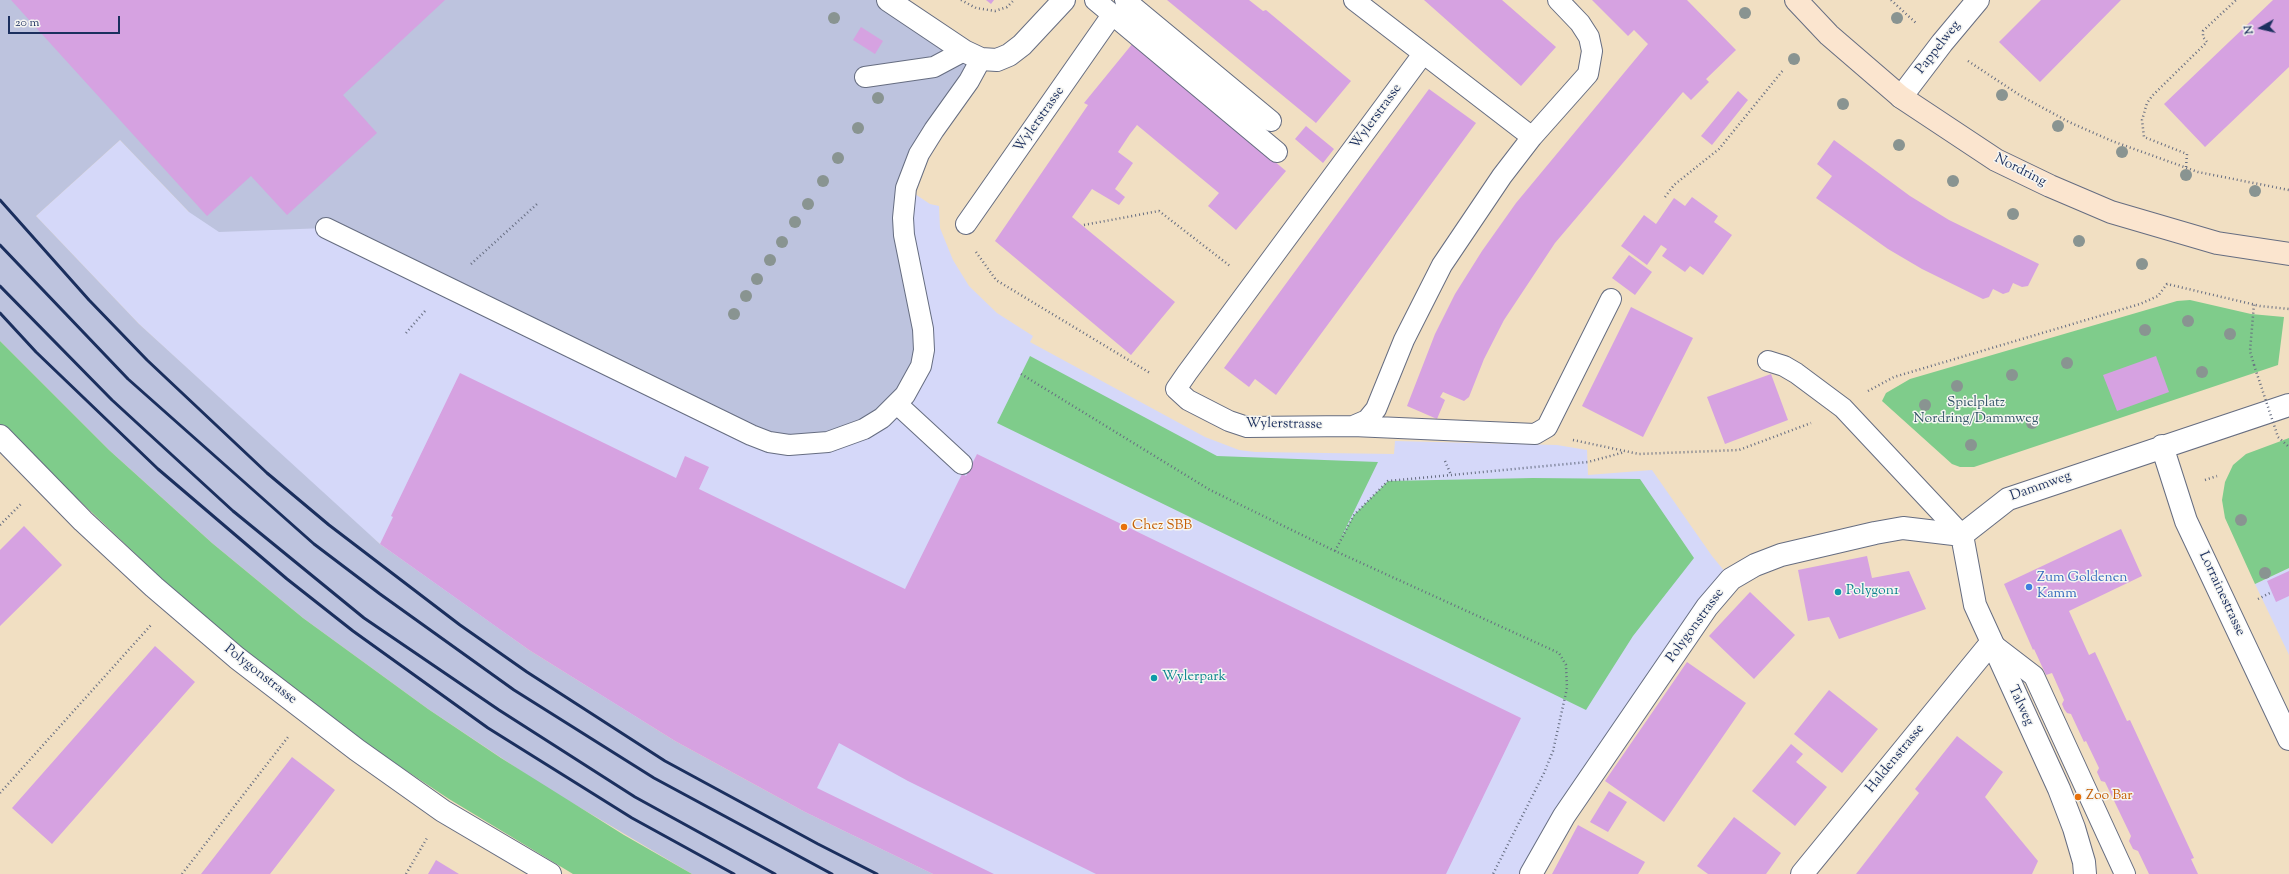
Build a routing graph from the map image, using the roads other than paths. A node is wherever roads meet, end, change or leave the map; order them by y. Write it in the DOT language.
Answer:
graph roads {
  1 [pos="888,0"];
  2 [pos="1064,0"];
  3 [pos="1096,0"];
  4 [pos="1354,0"];
  5 [pos="1558,0"];
  6 [pos="1796,0"];
  7 [pos="1978,0"];
  8 [pos="1118,7"];
  9 [pos="1423,54"];
  10 [pos="973,55"];
  11 [pos="865,77"];
  12 [pos="1902,97"];
  13 [pos="1271,122"];
  14 [pos="1532,137"];
  15 [pos="1277,152"];
  16 [pos="966,224"];
  17 [pos="326,228"];
  18 [pos="2289,254"];
  19 [pos="1611,299"];
  20 [pos="1768,361"];
  21 [pos="897,404"];
  22 [pos="2289,404"];
  23 [pos="1353,426"];
  24 [pos="0,436"];
  25 [pos="2162,446"];
  26 [pos="962,464"];
  27 [pos="1962,535"];
  28 [pos="1991,644"];
  29 [pos="2289,739"];
  30 [pos="550,874"];
  31 [pos="1531,874"];
  32 [pos="1802,874"];
  33 [pos="2085,874"];
  34 [pos="2125,874"];
  1 -- 10 [label="street"];
  2 -- 10 [label="street"];
  3 -- 8 [label="lane"];
  4 -- 9 [label="lane"];
  5 -- 14 [label="lane, Wylerstrasse"];
  6 -- 12 [label="main road, Nordring"];
  7 -- 12 [label="street, Pappelweg"];
  8 -- 13 [label="lane"];
  8 -- 15 [label="lane"];
  8 -- 16 [label="lane, Wylerstrasse"];
  9 -- 14 [label="lane"];
  9 -- 23 [label="lane, Wylerstrasse"];
  10 -- 11 [label="lane"];
  10 -- 21 [label="lane"];
  12 -- 18 [label="main road, Nordring"];
  14 -- 23 [label="lane, Wylerstrasse"];
  17 -- 21 [label="lane"];
  19 -- 23 [label="lane"];
  20 -- 27 [label="lane"];
  21 -- 26 [label="lane"];
  22 -- 25 [label="street, Dammweg"];
  24 -- 30 [label="street, Polygonstrasse"];
  25 -- 27 [label="street, Dammweg"];
  25 -- 29 [label="street, Lorrainestrasse"];
  27 -- 28 [label="street, Talweg"];
  27 -- 31 [label="street, Polygonstrasse"];
  28 -- 32 [label="street, Haldenstrasse"];
  28 -- 33 [label="street, Talweg"];
  28 -- 34 [label="lane"];
}
